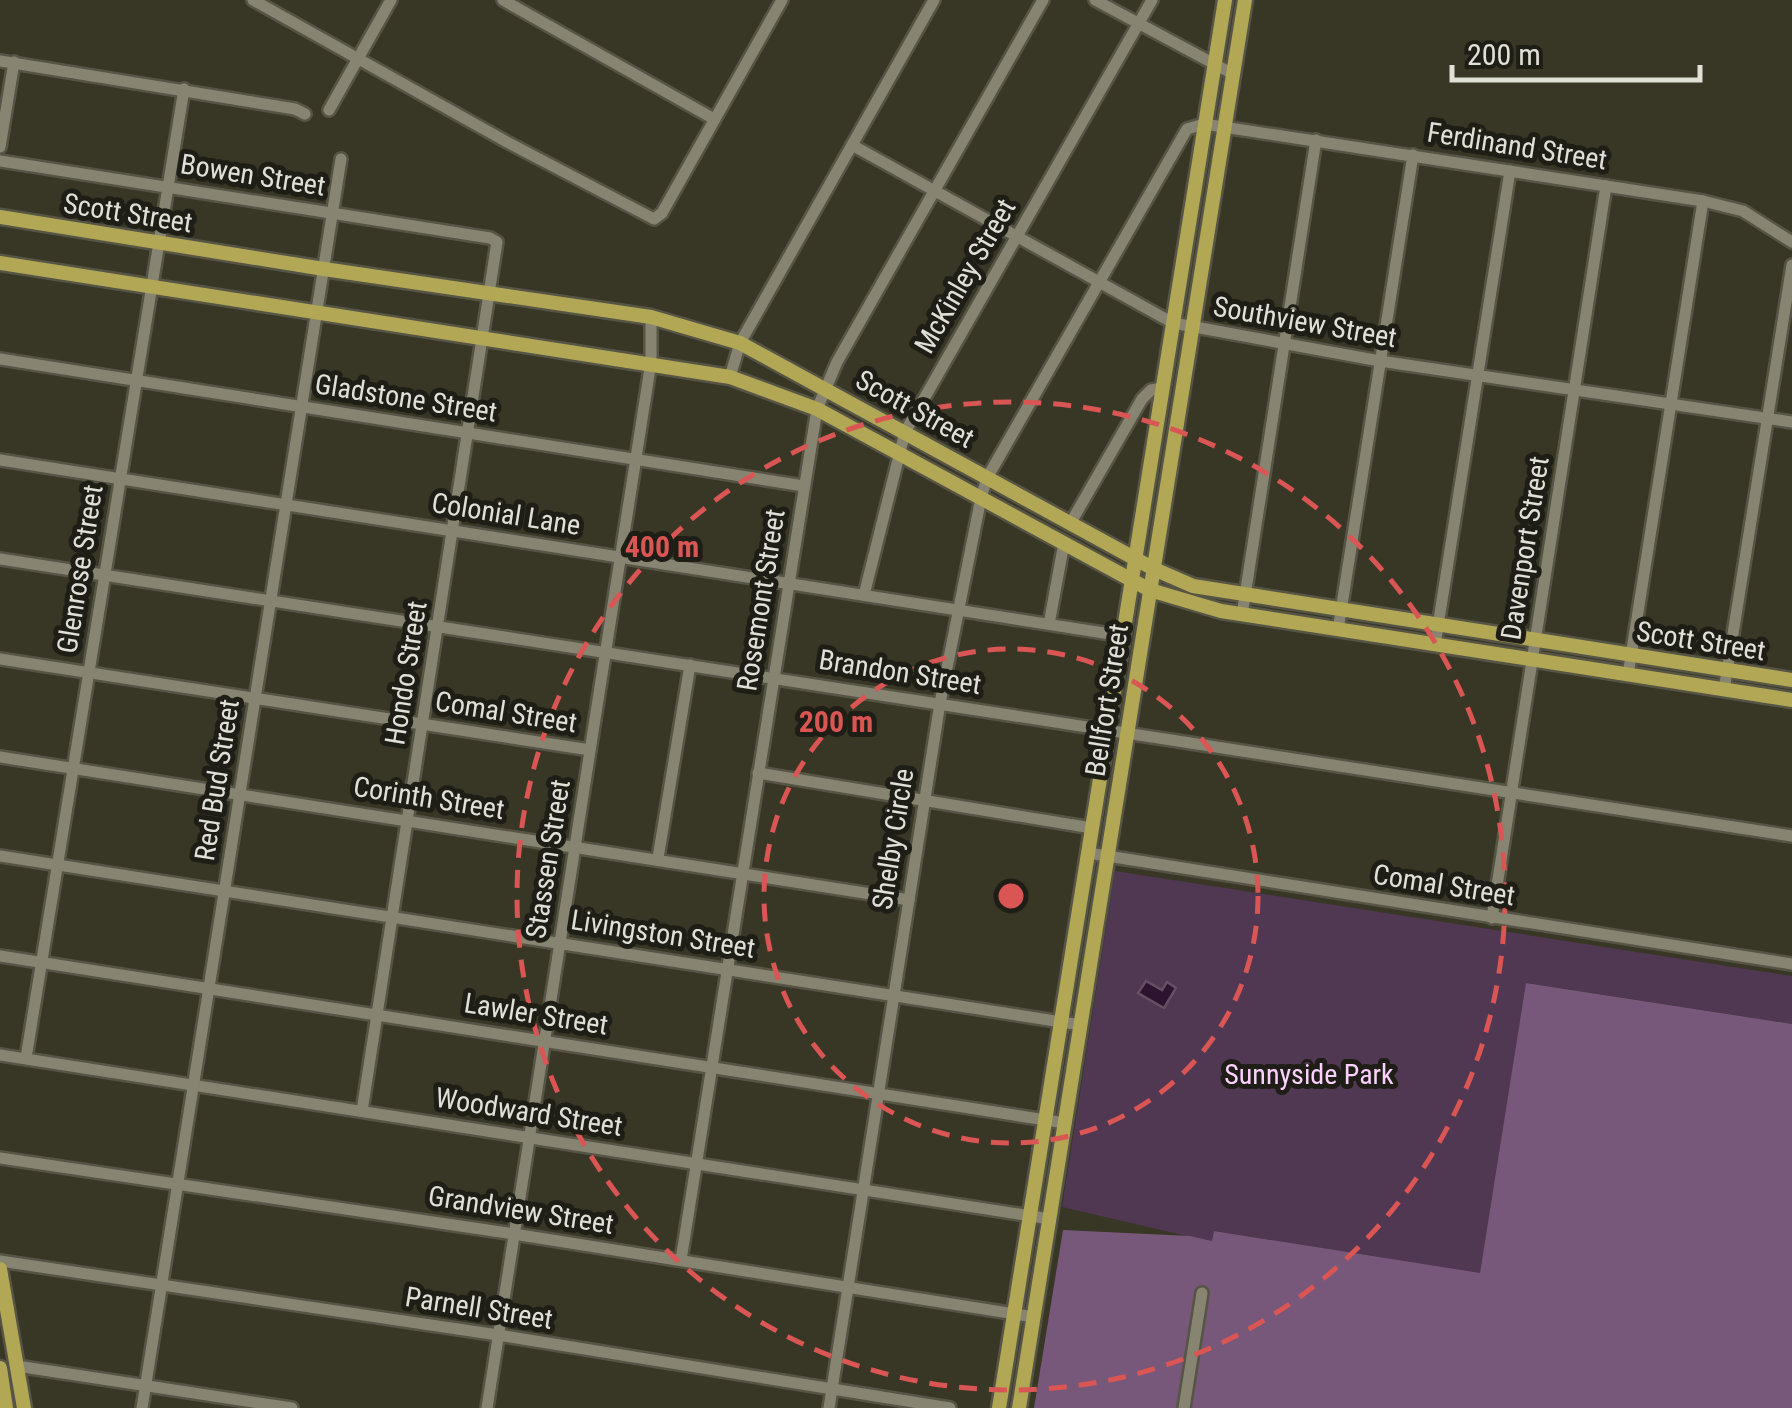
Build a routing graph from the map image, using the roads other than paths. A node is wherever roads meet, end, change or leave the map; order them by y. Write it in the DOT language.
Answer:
graph roads {
  1 [pos="253,0"];
  2 [pos="391,0"];
  3 [pos="503,0"];
  4 [pos="782,0"];
  5 [pos="934,0"];
  6 [pos="1043,0"];
  7 [pos="1095,0"];
  8 [pos="1152,0"];
  9 [pos="1225,0"];
  10 [pos="1245,0"];
  11 [pos="1138,25"];
  12 [pos="359,58"];
  13 [pos="7,62"];
  14 [pos="1214,64"];
  15 [pos="1233,74"];
  16 [pos="184,89"];
  17 [pos="330,110"];
  18 [pos="305,114"];
  19 [pos="714,119"];
  20 [pos="1204,124"];
  21 [pos="1224,127"];
  22 [pos="1316,140"];
  23 [pos="852,145"];
  24 [pos="0,147"];
  25 [pos="1413,156"];
  26 [pos="342,159"];
  27 [pos="0,161"];
  28 [pos="1510,170"];
  29 [pos="168,186"];
  30 [pos="1606,186"];
  31 [pos="935,192"];
  32 [pos="1703,200"];
  33 [pos="333,212"];
  34 [pos="0,217"];
  35 [pos="1189,224"];
  36 [pos="1208,226"];
  37 [pos="1016,238"];
  38 [pos="497,242"];
  39 [pos="1792,242"];
  40 [pos="158,243"];
  41 [pos="0,263"];
  42 [pos="1792,265"];
  43 [pos="324,270"];
  44 [pos="1099,284"];
  45 [pos="152,285"];
  46 [pos="491,294"];
  47 [pos="317,311"];
  48 [pos="651,317"];
  49 [pos="1173,324"];
  50 [pos="1192,329"];
  51 [pos="484,338"];
  52 [pos="740,344"];
  53 [pos="1284,344"];
  54 [pos="0,359"];
  55 [pos="1380,361"];
  56 [pos="650,362"];
  57 [pos="1477,375"];
  58 [pos="730,377"];
  59 [pos="136,380"];
  60 [pos="824,388"];
  61 [pos="1162,388"];
  62 [pos="1574,390"];
  63 [pos="1671,404"];
  64 [pos="302,407"];
  65 [pos="817,409"];
  66 [pos="1768,418"];
  67 [pos="1157,422"];
  68 [pos="1792,422"];
  69 [pos="1177,425"];
  70 [pos="905,432"];
  71 [pos="469,433"];
  72 [pos="900,454"];
  73 [pos="0,460"];
  74 [pos="636,460"];
  75 [pos="120,478"];
  76 [pos="988,478"];
  77 [pos="804,486"];
  78 [pos="981,498"];
  79 [pos="286,506"];
  80 [pos="1070,524"];
  81 [pos="454,531"];
  82 [pos="1064,542"];
  83 [pos="620,557"];
  84 [pos="0,559"];
  85 [pos="1136,559"];
  86 [pos="1154,569"];
  87 [pos="105,573"];
  88 [pos="1132,580"];
  89 [pos="788,583"];
  90 [pos="1150,590"];
  91 [pos="864,595"];
  92 [pos="1245,596"];
  93 [pos="271,600"];
  94 [pos="1342,610"];
  95 [pos="960,611"];
  96 [pos="1242,615"];
  97 [pos="1048,624"];
  98 [pos="1438,626"];
  99 [pos="438,627"];
  100 [pos="1338,630"];
  101 [pos="1123,636"];
  102 [pos="1536,640"];
  103 [pos="1435,645"];
  104 [pos="606,653"];
  105 [pos="1631,655"];
  106 [pos="0,659"];
  107 [pos="1532,660"];
  108 [pos="690,665"];
  109 [pos="1728,670"];
  110 [pos="88,672"];
  111 [pos="1628,675"];
  112 [pos="774,677"];
  113 [pos="1792,680"];
  114 [pos="1724,690"];
  115 [pos="255,699"];
  116 [pos="1792,700"];
  117 [pos="940,704"];
  118 [pos="423,724"];
  119 [pos="1108,730"];
  120 [pos="1128,733"];
  121 [pos="590,750"];
  122 [pos="0,757"];
  123 [pos="73,768"];
  124 [pos="758,773"];
  125 [pos="1512,791"];
  126 [pos="240,794"];
  127 [pos="924,802"];
  128 [pos="408,820"];
  129 [pos="1092,828"];
  130 [pos="1792,836"];
  131 [pos="575,846"];
  132 [pos="1088,853"];
  133 [pos="0,856"];
  134 [pos="1108,857"];
  135 [pos="658,858"];
  136 [pos="57,866"];
  137 [pos="743,872"];
  138 [pos="224,891"];
  139 [pos="908,900"];
  140 [pos="392,917"];
  141 [pos="1492,918"];
  142 [pos="560,943"];
  143 [pos="0,956"];
  144 [pos="42,962"];
  145 [pos="1792,964"];
  146 [pos="728,970"];
  147 [pos="209,988"];
  148 [pos="893,996"];
  149 [pos="377,1015"];
  150 [pos="1062,1022"];
  151 [pos="1081,1024"];
  152 [pos="544,1041"];
  153 [pos="0,1054"];
  154 [pos="26,1058"];
  155 [pos="712,1066"];
  156 [pos="194,1084"];
  157 [pos="878,1092"];
  158 [pos="362,1110"];
  159 [pos="1045,1120"];
  160 [pos="1065,1123"];
  161 [pos="529,1137"];
  162 [pos="0,1158"];
  163 [pos="696,1164"];
  164 [pos="178,1183"];
  165 [pos="863,1189"];
  166 [pos="1030,1216"];
  167 [pos="1050,1219"];
  168 [pos="514,1234"];
  169 [pos="681,1260"];
  170 [pos="0,1265"];
  171 [pos="162,1284"];
  172 [pos="847,1288"];
  173 [pos="1202,1293"];
  174 [pos="1014,1315"];
  175 [pos="1034,1318"];
  176 [pos="498,1335"];
  177 [pos="17,1366"];
  178 [pos="0,1368"];
  179 [pos="146,1385"];
  180 [pos="832,1390"];
  181 [pos="6,1408"];
  182 [pos="24,1408"];
  183 [pos="142,1408"];
  184 [pos="292,1408"];
  185 [pos="486,1408"];
  186 [pos="829,1408"];
  187 [pos="950,1408"];
  188 [pos="1000,1408"];
  189 [pos="1019,1408"];
  190 [pos="1184,1408"];
  1 -- 12 [label="street"];
  2 -- 12 [label="street"];
  3 -- 19 [label="street"];
  4 -- 19 [label="street"];
  5 -- 23 [label="street"];
  6 -- 31 [label="street, Rosemont Street"];
  7 -- 11 [label="street"];
  8 -- 11 [label="street, McKinley Street"];
  9 -- 14 [label="main road, Bellfort Street"];
  10 -- 15 [label="main road, Bellfort Street"];
  11 -- 14 [label="street"];
  11 -- 37 [label="street, McKinley Street"];
  12 -- 17 [label="street"];
  12 -- 19 [label="street"];
  13 -- 16 [label="street"];
  13 -- 24 [label="street"];
  14 -- 15 [label="street"];
  14 -- 20 [label="main road, Bellfort Street"];
  15 -- 21 [label="main road, Bellfort Street"];
  16 -- 18 [label="street"];
  16 -- 29 [label="street, Glenrose Street"];
  20 -- 21 [label="street"];
  20 -- 35 [label="main road, Bellfort Street"];
  20 -- 44 [label="street, Shelby Circle"];
  21 -- 22 [label="street, Ferdinand Street"];
  21 -- 36 [label="main road, Bellfort Street"];
  22 -- 25 [label="street, Ferdinand Street"];
  22 -- 53 [label="street"];
  23 -- 31 [label="street, Southview Street"];
  23 -- 52 [label="street"];
  25 -- 28 [label="street, Ferdinand Street"];
  25 -- 55 [label="street"];
  26 -- 33 [label="street, Red Bud Street"];
  27 -- 29 [label="street, Bowen Street"];
  28 -- 30 [label="street, Ferdinand Street"];
  28 -- 57 [label="street"];
  29 -- 33 [label="street, Bowen Street"];
  29 -- 40 [label="street, Glenrose Street"];
  30 -- 32 [label="street, Ferdinand Street"];
  30 -- 62 [label="street, Davenport Street"];
  31 -- 37 [label="street, Southview Street"];
  31 -- 60 [label="street, Rosemont Street"];
  32 -- 39 [label="street, Ferdinand Street"];
  32 -- 63 [label="street"];
  33 -- 38 [label="street, Bowen Street"];
  33 -- 43 [label="street, Red Bud Street"];
  34 -- 40 [label="main road, Scott Street"];
  35 -- 36 [label="main road"];
  35 -- 49 [label="main road, Bellfort Street"];
  36 -- 50 [label="main road, Bellfort Street"];
  37 -- 44 [label="street, Southview Street"];
  37 -- 70 [label="street, McKinley Street"];
  38 -- 46 [label="street, Hondo Street"];
  40 -- 43 [label="main road, Scott Street"];
  40 -- 45 [label="street, Glenrose Street"];
  41 -- 45 [label="main road, Scott Street"];
  42 -- 66 [label="street"];
  43 -- 46 [label="main road, Scott Street"];
  43 -- 47 [label="street, Red Bud Street"];
  44 -- 49 [label="street, Southview Street"];
  44 -- 76 [label="street, Shelby Circle"];
  45 -- 47 [label="main road, Scott Street"];
  45 -- 59 [label="street, Glenrose Street"];
  46 -- 48 [label="main road, Scott Street"];
  46 -- 51 [label="street, Hondo Street"];
  47 -- 51 [label="main road, Scott Street"];
  47 -- 64 [label="street, Red Bud Street"];
  48 -- 52 [label="main road, Scott Street"];
  48 -- 56 [label="street, Stassen Street"];
  49 -- 50 [label="street, Southview Street"];
  49 -- 61 [label="main road, Bellfort Street"];
  50 -- 53 [label="street, Southview Street"];
  50 -- 69 [label="main road, Bellfort Street"];
  51 -- 56 [label="main road, Scott Street"];
  51 -- 71 [label="street, Hondo Street"];
  52 -- 58 [label="street"];
  52 -- 60 [label="main road, Scott Street"];
  53 -- 55 [label="street, Southview Street"];
  53 -- 92 [label="street"];
  54 -- 59 [label="street, Gladstone Street"];
  55 -- 57 [label="street, Southview Street"];
  55 -- 94 [label="street"];
  56 -- 58 [label="main road, Scott Street"];
  56 -- 74 [label="street, Stassen Street"];
  57 -- 62 [label="street, Southview Street"];
  57 -- 98 [label="street"];
  58 -- 65 [label="main road, Scott Street"];
  59 -- 64 [label="street, Gladstone Street"];
  59 -- 75 [label="street, Glenrose Street"];
  60 -- 65 [label="street, Rosemont Street"];
  60 -- 70 [label="main road, Scott Street"];
  61 -- 67 [label="main road, Bellfort Street"];
  61 -- 80 [label="street"];
  62 -- 63 [label="street, Southview Street"];
  62 -- 102 [label="street, Davenport Street"];
  63 -- 66 [label="street, Southview Street"];
  63 -- 105 [label="street"];
  64 -- 71 [label="street, Gladstone Street"];
  64 -- 79 [label="street, Red Bud Street"];
  65 -- 72 [label="main road, Scott Street"];
  65 -- 77 [label="street, Rosemont Street"];
  66 -- 68 [label="street, Southview Street"];
  66 -- 109 [label="street"];
  67 -- 69 [label="main road"];
  67 -- 85 [label="main road, Bellfort Street"];
  69 -- 86 [label="main road, Bellfort Street"];
  70 -- 72 [label="street, McKinley Street"];
  70 -- 76 [label="main road, Scott Street"];
  71 -- 74 [label="street, Gladstone Street"];
  71 -- 81 [label="street, Hondo Street"];
  72 -- 78 [label="main road, Scott Street"];
  72 -- 91 [label="street, McKinley Street"];
  73 -- 75 [label="street, Colonial Lane"];
  74 -- 77 [label="street, Gladstone Street"];
  74 -- 83 [label="street, Stassen Street"];
  75 -- 79 [label="street, Colonial Lane"];
  75 -- 87 [label="street, Glenrose Street"];
  76 -- 78 [label="street, Shelby Circle"];
  76 -- 80 [label="main road, Scott Street"];
  77 -- 89 [label="street, Rosemont Street"];
  78 -- 82 [label="main road, Scott Street"];
  78 -- 95 [label="street, Shelby Circle"];
  79 -- 81 [label="street, Colonial Lane"];
  79 -- 93 [label="street, Red Bud Street"];
  80 -- 85 [label="main road, Scott Street"];
  81 -- 83 [label="street, Colonial Lane"];
  81 -- 99 [label="street, Hondo Street"];
  82 -- 88 [label="main road, Scott Street"];
  82 -- 97 [label="street"];
  83 -- 89 [label="street, Colonial Lane"];
  83 -- 104 [label="street, Stassen Street"];
  84 -- 87 [label="street, Brandon Street"];
  85 -- 86 [label="main road, Scott Street"];
  85 -- 88 [label="main road, Bellfort Street"];
  86 -- 90 [label="main road, Bellfort Street"];
  86 -- 92 [label="main road, Scott Street"];
  87 -- 93 [label="street, Brandon Street"];
  87 -- 110 [label="street, Glenrose Street"];
  88 -- 90 [label="main road, Scott Street"];
  88 -- 101 [label="main road, Bellfort Street"];
  89 -- 91 [label="street, Colonial Lane"];
  89 -- 112 [label="street, Rosemont Street"];
  90 -- 96 [label="main road, Scott Street"];
  90 -- 120 [label="main road, Bellfort Street"];
  91 -- 95 [label="street, Colonial Lane"];
  92 -- 94 [label="main road, Scott Street"];
  92 -- 96 [label="street"];
  93 -- 99 [label="street, Brandon Street"];
  93 -- 115 [label="street, Red Bud Street"];
  94 -- 98 [label="main road, Scott Street"];
  94 -- 100 [label="street"];
  95 -- 97 [label="street, Colonial Lane"];
  95 -- 117 [label="street, Shelby Circle"];
  96 -- 100 [label="main road, Scott Street"];
  97 -- 101 [label="street, Colonial Lane"];
  98 -- 102 [label="main road, Scott Street"];
  98 -- 103 [label="street"];
  99 -- 104 [label="street, Brandon Street"];
  99 -- 118 [label="street, Hondo Street"];
  100 -- 103 [label="main road, Scott Street"];
  101 -- 119 [label="main road, Bellfort Street"];
  102 -- 105 [label="main road, Scott Street"];
  102 -- 107 [label="street, Davenport Street"];
  103 -- 107 [label="main road, Scott Street"];
  104 -- 108 [label="street, Brandon Street"];
  104 -- 121 [label="street, Stassen Street"];
  105 -- 109 [label="main road, Scott Street"];
  105 -- 111 [label="street"];
  106 -- 110 [label="street, Comal Street"];
  107 -- 111 [label="main road, Scott Street"];
  107 -- 125 [label="street, Davenport Street"];
  108 -- 112 [label="street, Brandon Street"];
  108 -- 135 [label="street"];
  109 -- 113 [label="main road, Scott Street"];
  109 -- 114 [label="street"];
  110 -- 115 [label="street, Comal Street"];
  110 -- 123 [label="street, Glenrose Street"];
  111 -- 114 [label="main road, Scott Street"];
  112 -- 117 [label="street, Brandon Street"];
  112 -- 124 [label="street, Rosemont Street"];
  114 -- 116 [label="main road, Scott Street"];
  115 -- 118 [label="street, Comal Street"];
  115 -- 126 [label="street, Red Bud Street"];
  117 -- 119 [label="street, Brandon Street"];
  117 -- 127 [label="street, Shelby Circle"];
  118 -- 121 [label="street, Comal Street"];
  118 -- 128 [label="street, Hondo Street"];
  119 -- 120 [label="street, Brandon Street"];
  119 -- 129 [label="main road, Bellfort Street"];
  120 -- 125 [label="street, Brandon Street"];
  120 -- 134 [label="main road, Bellfort Street"];
  121 -- 131 [label="street, Stassen Street"];
  122 -- 123 [label="street, Corinth Street"];
  123 -- 126 [label="street, Corinth Street"];
  123 -- 136 [label="street, Glenrose Street"];
  124 -- 127 [label="street"];
  124 -- 137 [label="street, Rosemont Street"];
  125 -- 130 [label="street, Brandon Street"];
  125 -- 141 [label="street, Davenport Street"];
  126 -- 128 [label="street, Corinth Street"];
  126 -- 138 [label="street, Red Bud Street"];
  127 -- 129 [label="street"];
  127 -- 139 [label="street, Shelby Circle"];
  128 -- 131 [label="street, Corinth Street"];
  128 -- 140 [label="street, Hondo Street"];
  129 -- 132 [label="main road, Bellfort Street"];
  131 -- 135 [label="street, Corinth Street"];
  131 -- 142 [label="street, Stassen Street"];
  132 -- 134 [label="street, Comal Street"];
  132 -- 150 [label="main road, Bellfort Street"];
  133 -- 136 [label="street, Livingston Street"];
  134 -- 141 [label="street, Comal Street"];
  134 -- 151 [label="main road, Bellfort Street"];
  135 -- 137 [label="street, Corinth Street"];
  136 -- 138 [label="street, Livingston Street"];
  136 -- 144 [label="street, Glenrose Street"];
  137 -- 139 [label="street, Corinth Street"];
  137 -- 146 [label="street, Rosemont Street"];
  138 -- 140 [label="street, Livingston Street"];
  138 -- 147 [label="street, Red Bud Street"];
  139 -- 148 [label="street, Shelby Circle"];
  140 -- 142 [label="street, Livingston Street"];
  140 -- 149 [label="street, Hondo Street"];
  141 -- 145 [label="street, Comal Street"];
  142 -- 146 [label="street, Livingston Street"];
  142 -- 152 [label="street, Stassen Street"];
  143 -- 144 [label="street, Lawler Street"];
  144 -- 147 [label="street, Lawler Street"];
  144 -- 154 [label="street, Glenrose Street"];
  146 -- 148 [label="street, Livingston Street"];
  146 -- 155 [label="street, Rosemont Street"];
  147 -- 149 [label="street, Lawler Street"];
  147 -- 156 [label="street, Red Bud Street"];
  148 -- 150 [label="street, Livingston Street"];
  148 -- 157 [label="street, Shelby Circle"];
  149 -- 152 [label="street, Lawler Street"];
  149 -- 158 [label="street, Hondo Street"];
  150 -- 151 [label="street, Livingston Street"];
  150 -- 159 [label="main road, Bellfort Street"];
  151 -- 160 [label="main road, Bellfort Street"];
  152 -- 155 [label="street, Lawler Street"];
  152 -- 161 [label="street, Stassen Street"];
  153 -- 154 [label="street, Woodward Street"];
  154 -- 156 [label="street, Woodward Street"];
  155 -- 157 [label="street, Lawler Street"];
  155 -- 163 [label="street, Rosemont Street"];
  156 -- 158 [label="street, Woodward Street"];
  156 -- 164 [label="street, Red Bud Street"];
  157 -- 159 [label="street, Lawler Street"];
  157 -- 165 [label="street, Shelby Circle"];
  158 -- 161 [label="street, Woodward Street"];
  159 -- 160 [label="street, Lawler Street"];
  159 -- 166 [label="main road, Bellfort Street"];
  160 -- 167 [label="main road, Bellfort Street"];
  161 -- 163 [label="street, Woodward Street"];
  161 -- 168 [label="street, Stassen Street"];
  162 -- 164 [label="street, Grandview Street"];
  163 -- 165 [label="street, Woodward Street"];
  163 -- 169 [label="street, Rosemont Street"];
  164 -- 168 [label="street, Grandview Street"];
  164 -- 171 [label="street, Red Bud Street"];
  165 -- 166 [label="street, Woodward Street"];
  165 -- 172 [label="street, Shelby Circle"];
  166 -- 167 [label="street, Woodward Street"];
  166 -- 174 [label="main road, Bellfort Street"];
  167 -- 175 [label="main road, Bellfort Street"];
  168 -- 169 [label="street, Grandview Street"];
  168 -- 176 [label="street, Stassen Street"];
  169 -- 172 [label="street, Grandview Street"];
  170 -- 171 [label="street, Parnell Street"];
  170 -- 177 [label="main road"];
  171 -- 176 [label="street, Parnell Street"];
  171 -- 179 [label="street, Red Bud Street"];
  172 -- 174 [label="street, Grandview Street"];
  172 -- 180 [label="street, Shelby Circle"];
  173 -- 190 [label="street"];
  174 -- 175 [label="street, Grandview Street"];
  174 -- 188 [label="main road, Bellfort Street"];
  175 -- 189 [label="main road, Bellfort Street"];
  176 -- 180 [label="street, Parnell Street"];
  176 -- 185 [label="street, Stassen Street"];
  177 -- 179 [label="street"];
  177 -- 182 [label="main road"];
  178 -- 181 [label="main road"];
  179 -- 183 [label="street, Red Bud Street"];
  179 -- 184 [label="street"];
  180 -- 186 [label="street, Shelby Circle"];
  180 -- 187 [label="street, Parnell Street"];
}
